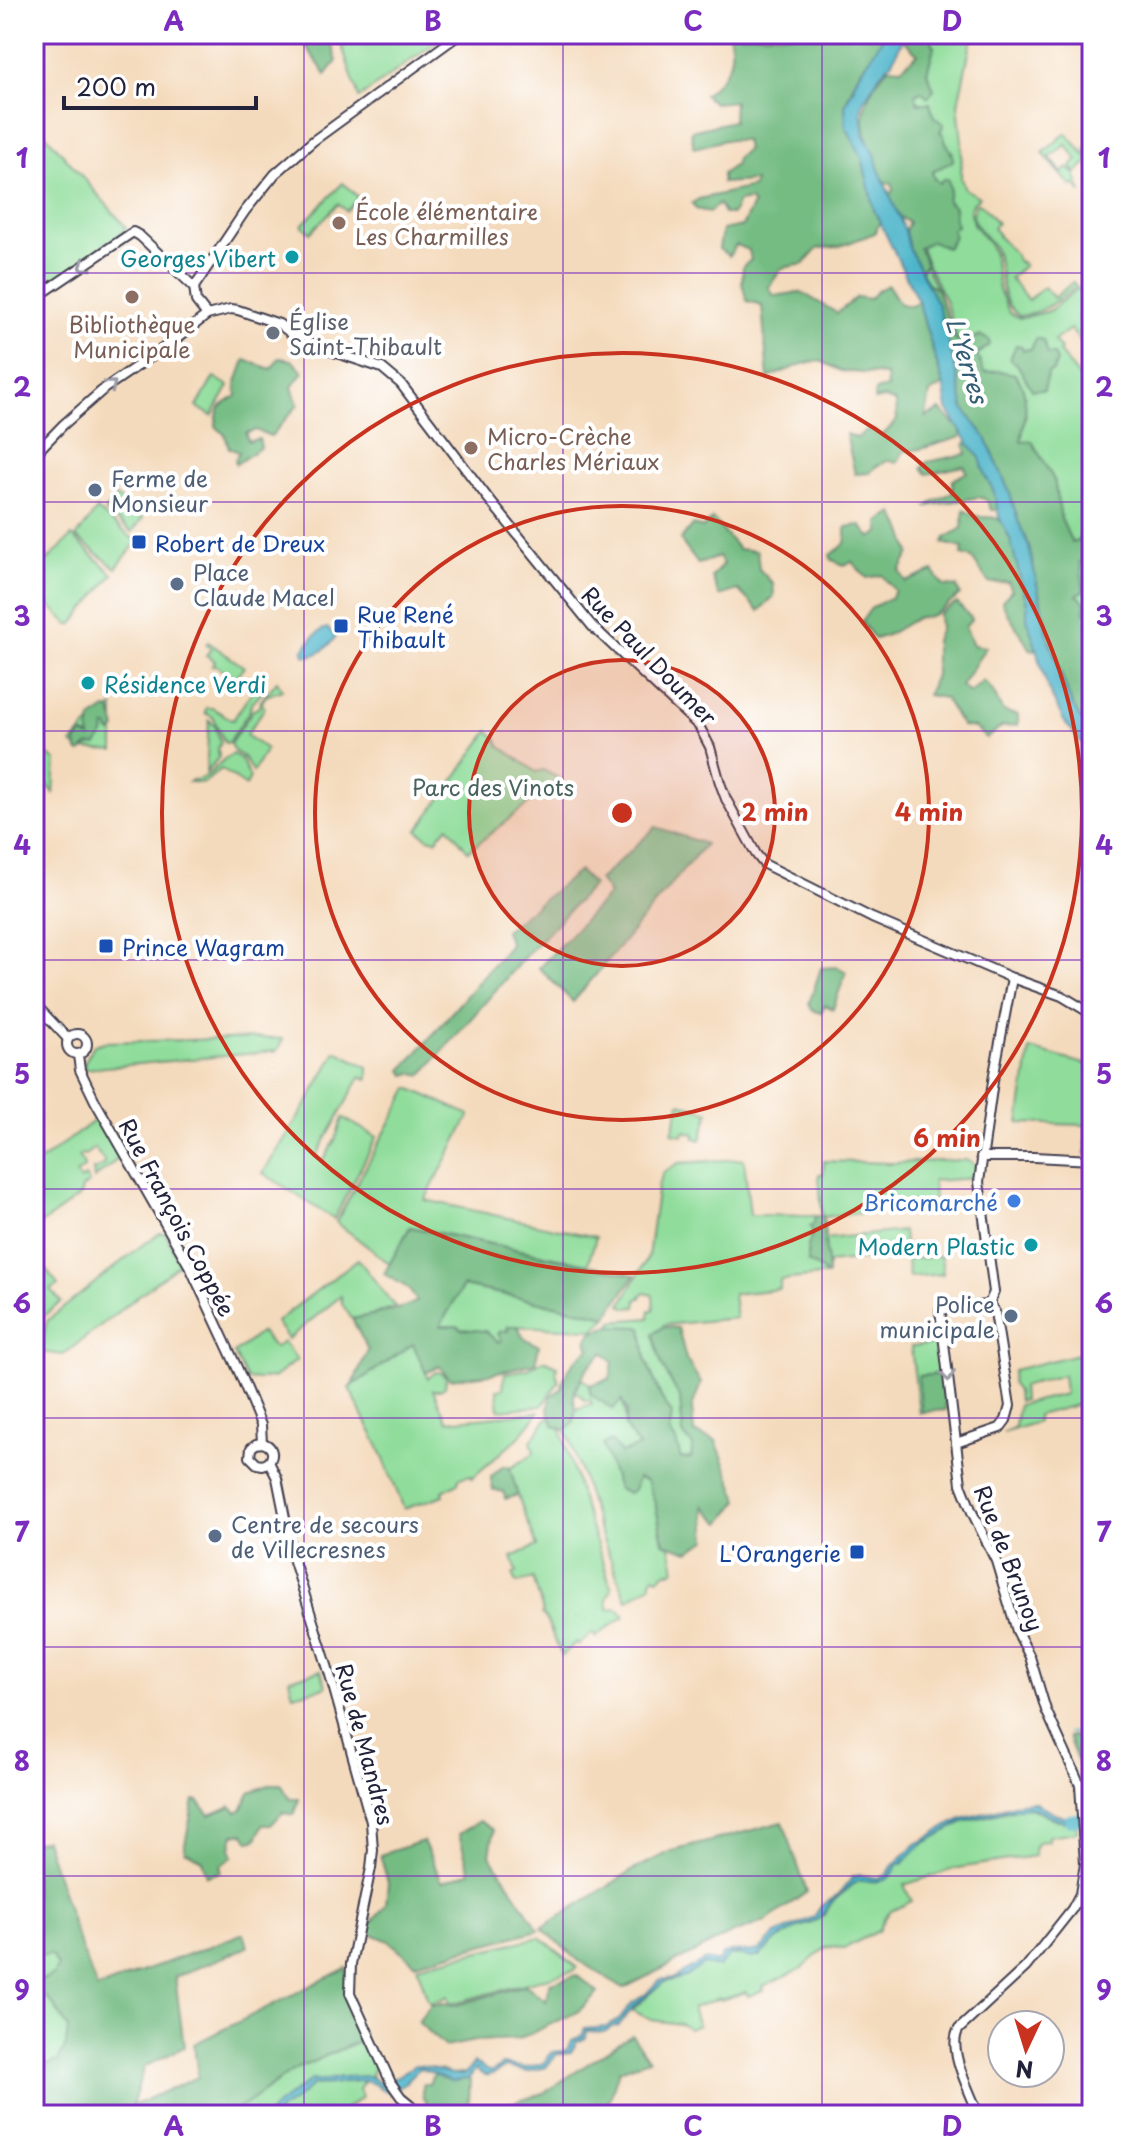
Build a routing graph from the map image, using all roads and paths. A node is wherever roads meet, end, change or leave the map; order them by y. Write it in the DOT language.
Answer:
graph roads {
  1 [pos="460,34"];
  2 [pos="194,287"];
  3 [pos="34,299"];
  4 [pos="207,315"];
  5 [pos="34,455"];
  6 [pos="1012,978"];
  7 [pos="34,1003"];
  8 [pos="1092,1014"];
  9 [pos="68,1039"];
  10 [pos="78,1055"];
  11 [pos="981,1157"];
  12 [pos="1092,1160"];
  13 [pos="990,1304"];
  14 [pos="262,1443"];
  15 [pos="956,1443"];
  16 [pos="269,1462"];
  17 [pos="423,2115"];
  18 [pos="979,2115"];
  1 -- 2 [label="street"];
  2 -- 3 [label="street, one-way"];
  2 -- 4 [label="street"];
  5 -- 4 [label="street, one-way"];
  4 -- 6 [label="street, Rue Paul Doumer"];
  6 -- 8 [label="street, Rue Paul Doumer"];
  6 -- 11 [label="street"];
  7 -- 9 [label="street"];
  9 -- 10 [label="street"];
  9 -- 10 [label="street"];
  10 -- 14 [label="street, Rue François Coppée"];
  11 -- 12 [label="street"];
  11 -- 13 [label="street"];
  13 -- 15 [label="street"];
  13 -- 15 [label="street, Rue de Brunoy, one-way"];
  14 -- 16 [label="street"];
  14 -- 16 [label="street"];
  15 -- 18 [label="street, Rue de Brunoy"];
  16 -- 17 [label="street, Rue de Mandres"];
}
